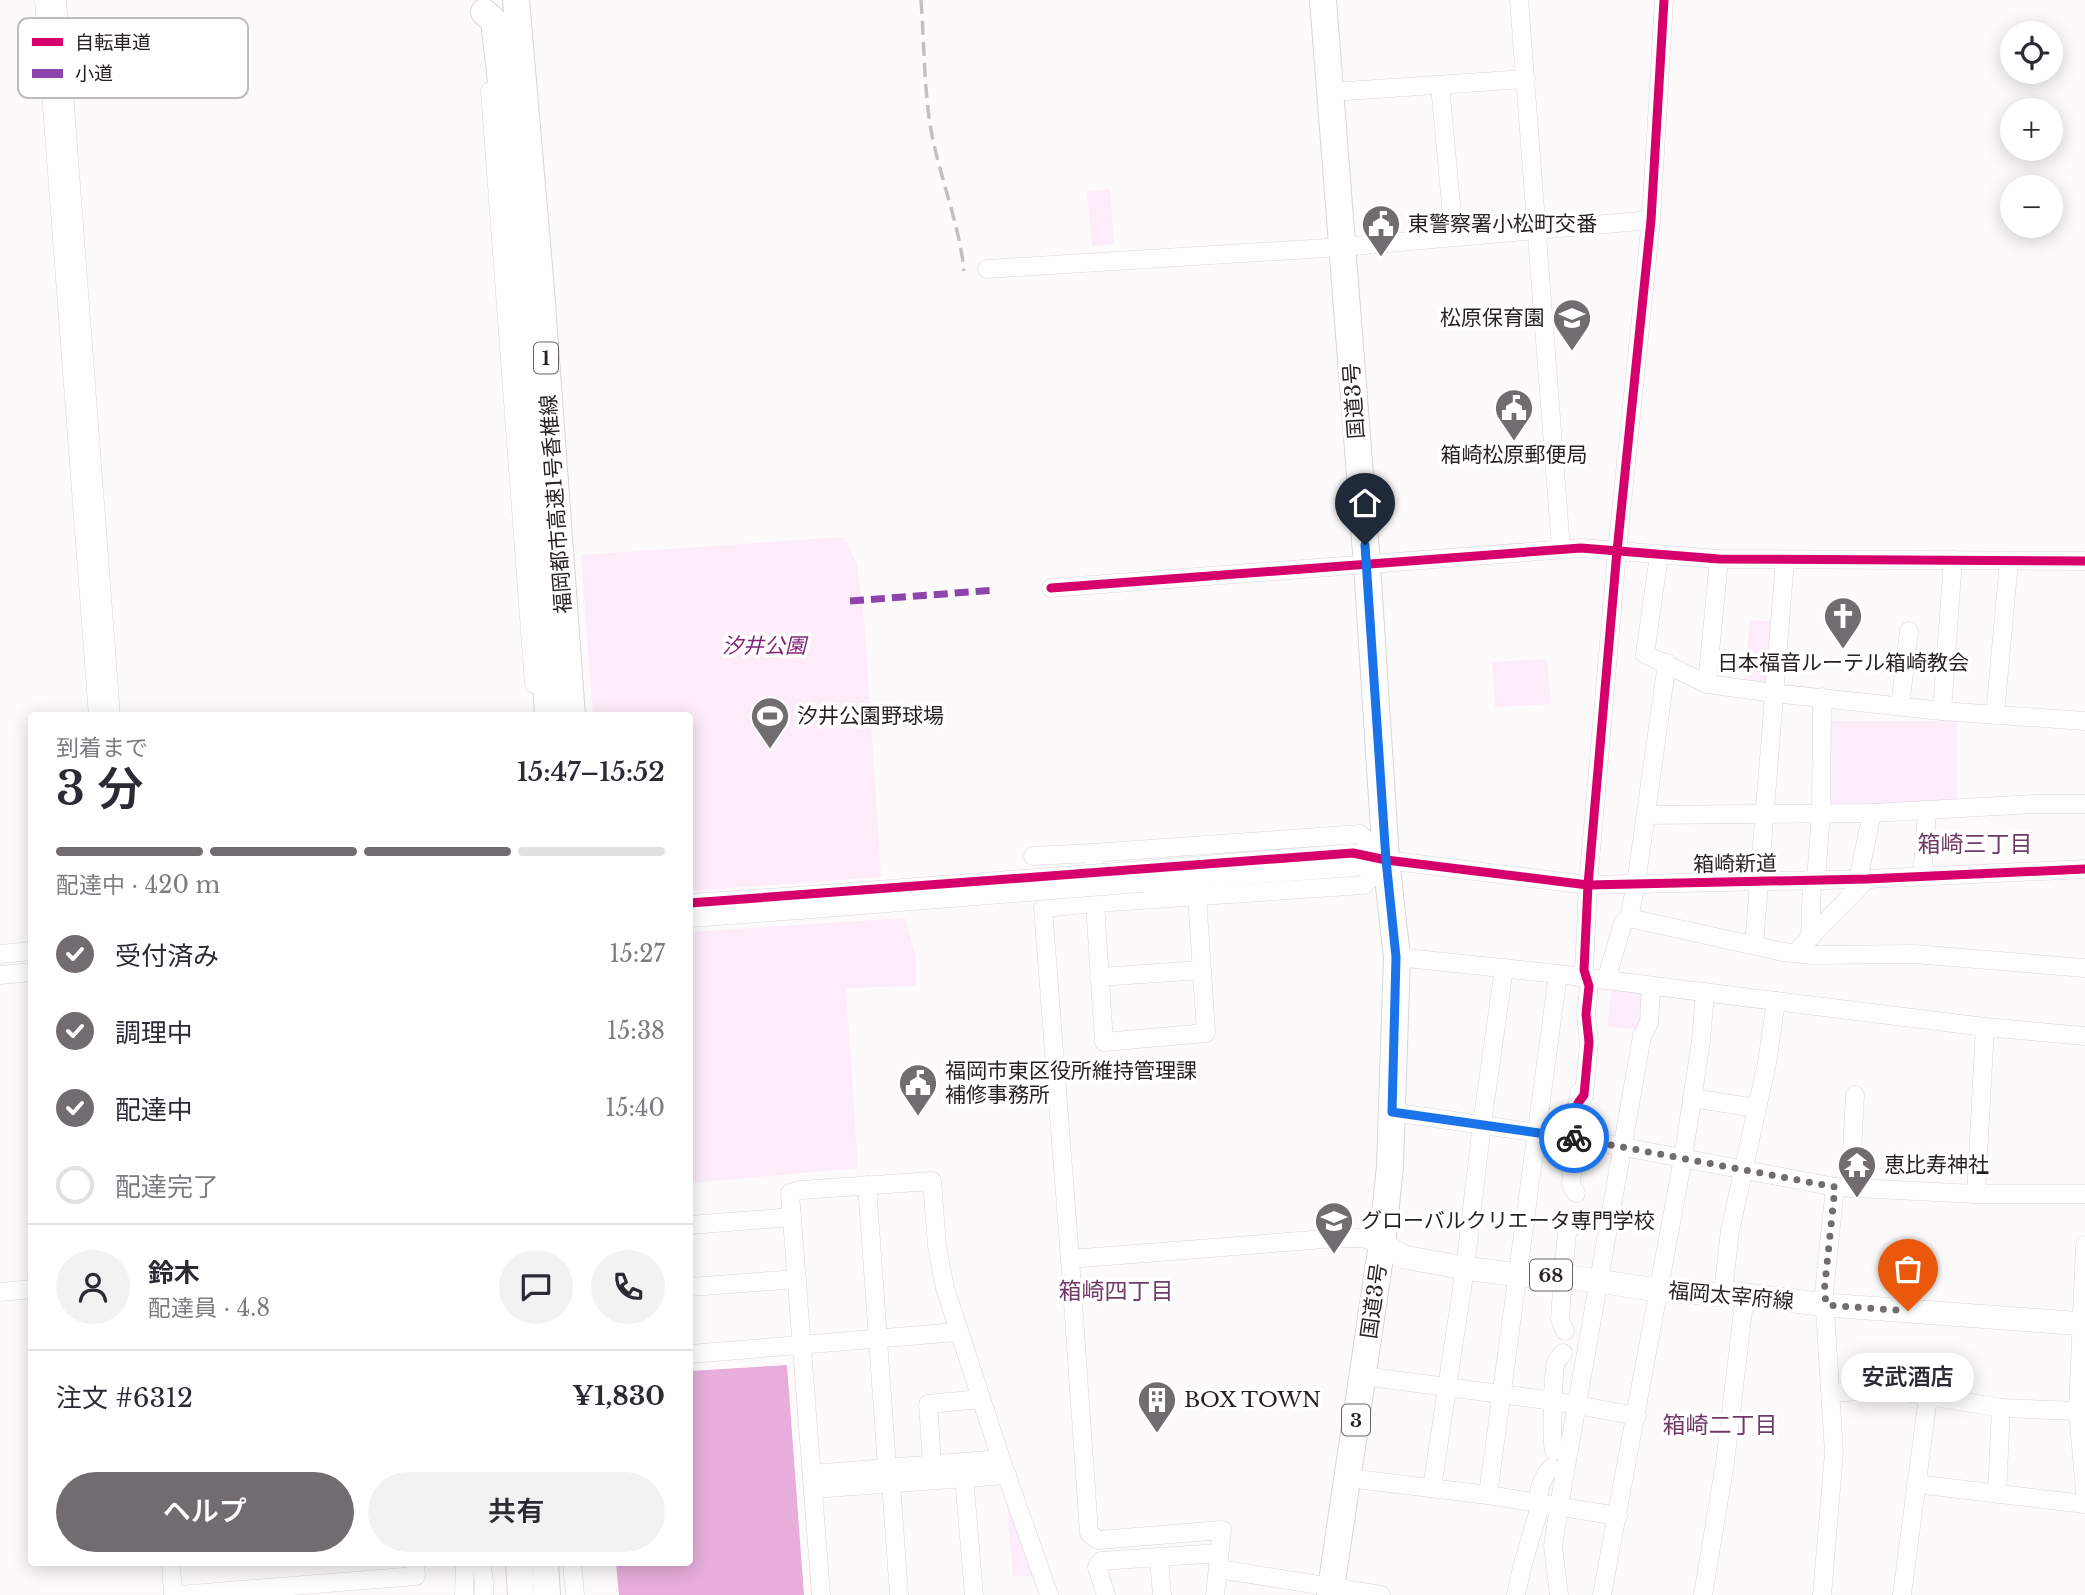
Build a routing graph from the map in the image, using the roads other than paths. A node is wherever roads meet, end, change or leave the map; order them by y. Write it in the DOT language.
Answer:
graph roads {
  1 [pos="44,0"];
  2 [pos="57,0"];
  3 [pos="516,0"];
  4 [pos="1323,0"];
  5 [pos="1519,0"];
  6 [pos="1664,0"];
  7 [pos="484,6"];
  8 [pos="45,18"];
  9 [pos="58,18"];
  10 [pos="1526,79"];
  11 [pos="1440,85"];
  12 [pos="1331,92"];
  13 [pos="51,98"];
  14 [pos="64,98"];
  15 [pos="1651,220"];
  16 [pos="1538,230"];
  17 [pos="1454,237"];
  18 [pos="1342,247"];
  19 [pos="987,268"];
  20 [pos="1561,549"];
  21 [pos="1617,551"];
  22 [pos="1659,555"];
  23 [pos="1719,559"];
  24 [pos="1785,559"];
  25 [pos="1953,561"];
  26 [pos="2009,561"];
  27 [pos="2085,561"];
  28 [pos="1367,565"];
  29 [pos="1051,588"];
  30 [pos="1909,631"];
  31 [pos="1667,663"];
  32 [pos="1707,684"];
  33 [pos="1773,693"];
  34 [pos="1822,697"];
  35 [pos="1900,706"];
  36 [pos="1942,710"];
  37 [pos="98,712"];
  38 [pos="111,712"];
  39 [pos="537,712"];
  40 [pos="548,712"];
  41 [pos="571,712"];
  42 [pos="1995,715"];
  43 [pos="2085,721"];
  44 [pos="2085,804"];
  45 [pos="1927,812"];
  46 [pos="1763,813"];
  47 [pos="1821,813"];
  48 [pos="1872,813"];
  49 [pos="1647,815"];
  50 [pos="1093,853"];
  51 [pos="1033,856"];
  52 [pos="1386,860"];
  53 [pos="2085,870"];
  54 [pos="1922,877"];
  55 [pos="1863,879"];
  56 [pos="1814,880"];
  57 [pos="1757,881"];
  58 [pos="1636,884"];
  59 [pos="1588,885"];
  60 [pos="1197,895"];
  61 [pos="799,903"];
  62 [pos="1095,903"];
  63 [pos="693,904"];
  64 [pos="693,918"];
  65 [pos="1629,918"];
  66 [pos="1810,938"];
  67 [pos="1754,945"];
  68 [pos="28,951"];
  69 [pos="1795,953"];
  70 [pos="0,954"];
  71 [pos="1396,957"];
  72 [pos="1504,968"];
  73 [pos="2085,968"];
  74 [pos="1202,970"];
  75 [pos="28,972"];
  76 [pos="1558,974"];
  77 [pos="0,975"];
  78 [pos="1099,977"];
  79 [pos="1585,979"];
  80 [pos="1606,980"];
  81 [pos="1651,986"];
  82 [pos="1705,992"];
  83 [pos="1776,1000"];
  84 [pos="1985,1027"];
  85 [pos="2085,1036"];
  86 [pos="1855,1096"];
  87 [pos="1692,1098"];
  88 [pos="1756,1108"];
  89 [pos="1392,1112"];
  90 [pos="1482,1124"];
  91 [pos="1537,1132"];
  92 [pos="1575,1138"];
  93 [pos="1624,1146"];
  94 [pos="1683,1158"];
  95 [pos="1742,1170"];
  96 [pos="867,1185"];
  97 [pos="1842,1188"];
  98 [pos="1976,1194"];
  99 [pos="2085,1194"];
  100 [pos="792,1217"];
  101 [pos="693,1225"];
  102 [pos="1382,1244"];
  103 [pos="2085,1245"];
  104 [pos="1070,1259"];
  105 [pos="1465,1268"];
  106 [pos="1518,1275"];
  107 [pos="1563,1276"];
  108 [pos="797,1279"];
  109 [pos="1598,1281"];
  110 [pos="693,1287"];
  111 [pos="28,1289"];
  112 [pos="1658,1290"];
  113 [pos="0,1292"];
  114 [pos="1734,1293"];
  115 [pos="1827,1305"];
  116 [pos="2083,1324"];
  117 [pos="958,1332"];
  118 [pos="878,1338"];
  119 [pos="803,1344"];
  120 [pos="693,1354"];
  121 [pos="1363,1376"];
  122 [pos="1447,1387"];
  123 [pos="1831,1392"];
  124 [pos="1501,1395"];
  125 [pos="1928,1396"];
  126 [pos="981,1399"];
  127 [pos="1554,1401"];
  128 [pos="1576,1406"];
  129 [pos="2001,1408"];
  130 [pos="2078,1411"];
  131 [pos="1637,1416"];
  132 [pos="932,1464"];
  133 [pos="1004,1467"];
  134 [pos="889,1475"];
  135 [pos="964,1477"];
  136 [pos="1349,1478"];
  137 [pos="813,1481"];
  138 [pos="1916,1484"];
  139 [pos="1433,1488"];
  140 [pos="2085,1492"];
  141 [pos="1997,1494"];
  142 [pos="1489,1495"];
  143 [pos="1538,1502"];
  144 [pos="2085,1504"];
  145 [pos="1559,1506"];
  146 [pos="1618,1516"];
  147 [pos="1159,1558"];
  148 [pos="1219,1561"];
  149 [pos="171,1566"];
  150 [pos="465,1566"];
  151 [pos="481,1566"];
  152 [pos="490,1566"];
  153 [pos="519,1566"];
  154 [pos="531,1566"];
  155 [pos="545,1566"];
  156 [pos="572,1566"];
  157 [pos="415,1569"];
  158 [pos="484,1588"];
  159 [pos="1330,1591"];
  160 [pos="173,1595"];
  161 [pos="180,1595"];
  162 [pos="464,1595"];
  163 [pos="521,1595"];
  164 [pos="533,1595"];
  165 [pos="547,1595"];
  166 [pos="575,1595"];
  167 [pos="821,1595"];
  168 [pos="899,1595"];
  169 [pos="974,1595"];
  170 [pos="1049,1595"];
  171 [pos="1106,1595"];
  172 [pos="1162,1595"];
  173 [pos="1215,1595"];
  174 [pos="1381,1595"];
  175 [pos="1516,1595"];
  176 [pos="1559,1595"];
  177 [pos="1602,1595"];
  178 [pos="1703,1595"];
  179 [pos="1822,1595"];
  180 [pos="1902,1595"];
  1 -- 8 [label="street"];
  2 -- 9 [label="street"];
  3 -- 41 [label="highway, 福岡都市高速1号香椎線 / 1"];
  4 -- 12 [label="highway, 国道3号 / 3"];
  5 -- 10 [label="street"];
  6 -- 15 [label="street"];
  7 -- 39 [label="street"];
  7 -- 40 [label="highway"];
  10 -- 11 [label="street"];
  10 -- 16 [label="street"];
  11 -- 12 [label="street"];
  11 -- 17 [label="street"];
  12 -- 18 [label="highway, 国道3号 / 3"];
  13 -- 37 [label="street"];
  14 -- 38 [label="street"];
  15 -- 16 [label="street"];
  15 -- 21 [label="street"];
  16 -- 17 [label="street"];
  16 -- 20 [label="street"];
  17 -- 18 [label="street"];
  18 -- 19 [label="street"];
  18 -- 28 [label="highway, 国道3号 / 3"];
  20 -- 21 [label="street"];
  20 -- 28 [label="street"];
  21 -- 22 [label="street"];
  21 -- 59 [label="street"];
  22 -- 23 [label="street"];
  22 -- 31 [label="street"];
  23 -- 24 [label="street"];
  23 -- 32 [label="street"];
  24 -- 25 [label="street"];
  24 -- 33 [label="street"];
  25 -- 26 [label="street"];
  25 -- 36 [label="street"];
  26 -- 27 [label="street"];
  26 -- 42 [label="street"];
  28 -- 29 [label="street"];
  28 -- 52 [label="highway, 国道3号 / 3"];
  30 -- 35 [label="street"];
  31 -- 32 [label="street"];
  31 -- 49 [label="street"];
  32 -- 33 [label="street"];
  33 -- 34 [label="street"];
  33 -- 46 [label="street"];
  34 -- 35 [label="street"];
  34 -- 47 [label="street"];
  35 -- 36 [label="street"];
  36 -- 42 [label="street"];
  42 -- 43 [label="street"];
  44 -- 45 [label="street"];
  45 -- 48 [label="street"];
  45 -- 54 [label="street"];
  46 -- 47 [label="street"];
  46 -- 49 [label="street"];
  46 -- 57 [label="street"];
  47 -- 48 [label="street"];
  47 -- 56 [label="street"];
  48 -- 55 [label="street"];
  49 -- 58 [label="street"];
  50 -- 51 [label="street"];
  50 -- 52 [label="street"];
  50 -- 62 [label="street"];
  52 -- 59 [label="street, 箱崎新道"];
  52 -- 60 [label="street"];
  52 -- 61 [label="street, 箱崎新道, bridge"];
  52 -- 71 [label="highway, 国道3号 / 3"];
  53 -- 54 [label="street, 箱崎新道"];
  54 -- 55 [label="street, 箱崎新道"];
  55 -- 56 [label="street, 箱崎新道"];
  55 -- 66 [label="street"];
  56 -- 57 [label="street, 箱崎新道"];
  56 -- 66 [label="street"];
  57 -- 58 [label="street, 箱崎新道"];
  57 -- 67 [label="street"];
  58 -- 59 [label="street, 箱崎新道"];
  58 -- 65 [label="street"];
  59 -- 79 [label="street"];
  60 -- 62 [label="street"];
  60 -- 74 [label="street"];
  61 -- 63 [label="street"];
  61 -- 64 [label="street"];
  62 -- 78 [label="street"];
  62 -- 104 [label="street"];
  65 -- 67 [label="street"];
  65 -- 80 [label="street"];
  66 -- 69 [label="street"];
  67 -- 69 [label="street"];
  68 -- 70 [label="street"];
  69 -- 73 [label="street"];
  71 -- 72 [label="street"];
  71 -- 89 [label="highway, 国道3号 / 3"];
  72 -- 76 [label="street"];
  72 -- 90 [label="street"];
  74 -- 78 [label="street"];
  74 -- 78 [label="street"];
  75 -- 77 [label="street"];
  76 -- 79 [label="street"];
  76 -- 91 [label="street"];
  79 -- 80 [label="street"];
  79 -- 92 [label="street"];
  80 -- 81 [label="street"];
  81 -- 82 [label="street"];
  81 -- 93 [label="street"];
  82 -- 83 [label="street"];
  82 -- 87 [label="street"];
  83 -- 84 [label="street"];
  83 -- 88 [label="street"];
  84 -- 85 [label="street"];
  84 -- 98 [label="street"];
  86 -- 97 [label="street"];
  87 -- 88 [label="street"];
  87 -- 94 [label="street"];
  88 -- 95 [label="street"];
  89 -- 90 [label="street"];
  89 -- 102 [label="highway, 国道3号 / 3"];
  90 -- 91 [label="street"];
  90 -- 105 [label="street"];
  91 -- 92 [label="street"];
  91 -- 106 [label="street"];
  92 -- 93 [label="street"];
  92 -- 107 [label="street"];
  93 -- 94 [label="street"];
  93 -- 109 [label="street"];
  94 -- 95 [label="street"];
  94 -- 112 [label="street"];
  95 -- 97 [label="street"];
  95 -- 114 [label="street"];
  96 -- 100 [label="street"];
  96 -- 117 [label="street"];
  96 -- 118 [label="street"];
  97 -- 98 [label="street"];
  97 -- 115 [label="street"];
  98 -- 99 [label="street"];
  100 -- 101 [label="street"];
  100 -- 108 [label="street"];
  102 -- 104 [label="street"];
  102 -- 105 [label="main road, 福岡太宰府線 / 68"];
  102 -- 121 [label="highway, 国道3号 / 3"];
  103 -- 116 [label="street"];
  104 -- 148 [label="street"];
  105 -- 106 [label="main road, 福岡太宰府線 / 68"];
  105 -- 122 [label="street"];
  106 -- 107 [label="main road, 福岡太宰府線 / 68"];
  106 -- 124 [label="street"];
  107 -- 109 [label="main road, 福岡太宰府線 / 68"];
  107 -- 127 [label="street"];
  108 -- 110 [label="street"];
  108 -- 119 [label="street"];
  109 -- 112 [label="main road, 福岡太宰府線 / 68"];
  109 -- 128 [label="street"];
  111 -- 113 [label="street"];
  112 -- 114 [label="main road, 福岡太宰府線 / 68"];
  112 -- 131 [label="street"];
  114 -- 115 [label="main road, 福岡太宰府線 / 68"];
  114 -- 178 [label="street"];
  115 -- 116 [label="main road, 福岡太宰府線 / 68"];
  115 -- 123 [label="street"];
  116 -- 130 [label="street"];
  117 -- 118 [label="street"];
  117 -- 126 [label="street"];
  118 -- 119 [label="street"];
  118 -- 134 [label="street"];
  119 -- 120 [label="street"];
  119 -- 137 [label="street"];
  121 -- 122 [label="street"];
  121 -- 136 [label="highway, 国道3号 / 3"];
  122 -- 124 [label="street"];
  122 -- 139 [label="street"];
  123 -- 125 [label="street"];
  123 -- 179 [label="street"];
  124 -- 127 [label="street"];
  124 -- 142 [label="street"];
  125 -- 129 [label="street"];
  125 -- 138 [label="street"];
  126 -- 132 [label="street"];
  126 -- 133 [label="street"];
  127 -- 128 [label="street"];
  127 -- 143 [label="street"];
  128 -- 131 [label="street"];
  128 -- 145 [label="street"];
  129 -- 130 [label="street"];
  129 -- 141 [label="street"];
  130 -- 140 [label="street"];
  131 -- 146 [label="street"];
  132 -- 133 [label="street"];
  132 -- 134 [label="street"];
  133 -- 135 [label="street"];
  133 -- 170 [label="street"];
  134 -- 135 [label="street"];
  134 -- 137 [label="street"];
  134 -- 168 [label="street"];
  135 -- 169 [label="street"];
  136 -- 139 [label="street"];
  136 -- 159 [label="highway, 国道3号 / 3"];
  137 -- 167 [label="street"];
  138 -- 141 [label="street"];
  138 -- 180 [label="street"];
  139 -- 142 [label="street"];
  141 -- 144 [label="street"];
  142 -- 143 [label="street"];
  143 -- 145 [label="street"];
  143 -- 175 [label="street"];
  145 -- 146 [label="street"];
  145 -- 176 [label="street"];
  146 -- 177 [label="street"];
  147 -- 148 [label="street"];
  147 -- 171 [label="street"];
  147 -- 172 [label="street"];
  148 -- 159 [label="street"];
  148 -- 173 [label="street"];
  149 -- 160 [label="street"];
  150 -- 162 [label="street"];
  151 -- 158 [label="street"];
  152 -- 158 [label="street"];
  153 -- 163 [label="highway"];
  154 -- 164 [label="highway"];
  155 -- 165 [label="highway"];
  156 -- 166 [label="street"];
  157 -- 161 [label="street"];
  159 -- 174 [label="street"];
}
